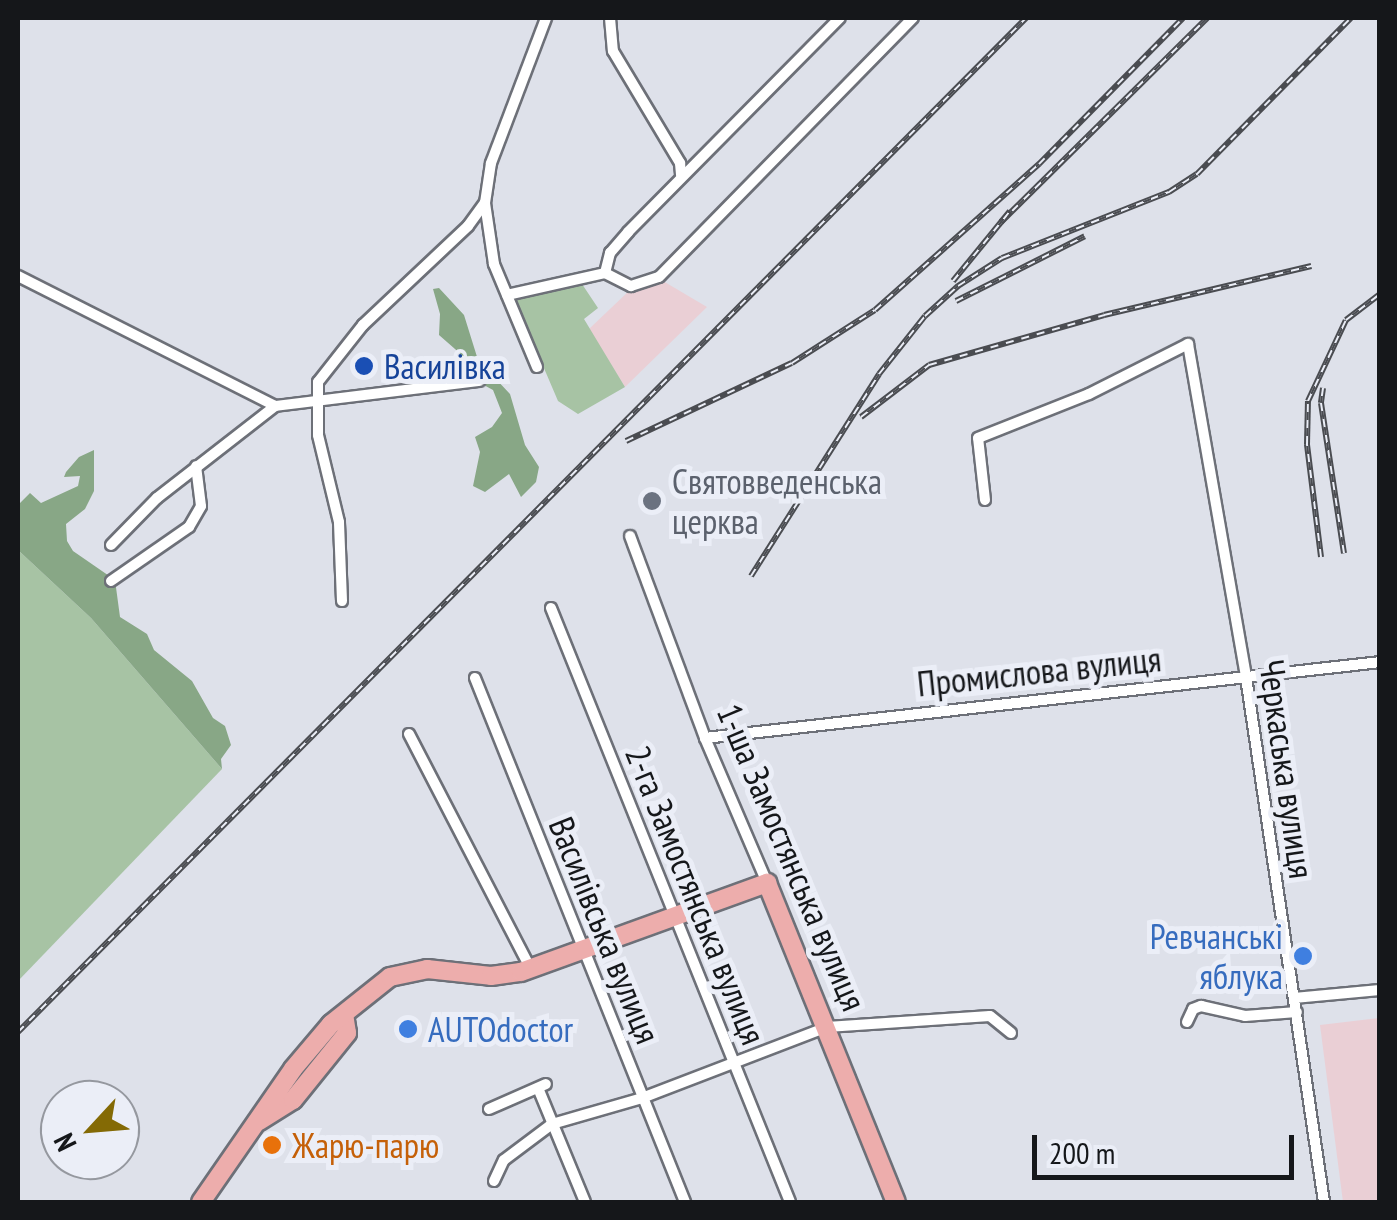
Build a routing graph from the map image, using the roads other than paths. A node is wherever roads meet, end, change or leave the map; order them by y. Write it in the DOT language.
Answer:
graph roads {
  1 [pos="546,18"];
  2 [pos="610,18"];
  3 [pos="840,18"];
  4 [pos="913,18"];
  5 [pos="681,175"];
  6 [pos="485,203"];
  7 [pos="605,273"];
  8 [pos="22,279"];
  9 [pos="18,293"];
  10 [pos="507,295"];
  11 [pos="537,367"];
  12 [pos="479,381"];
  13 [pos="318,382"];
  14 [pos="295,403"];
  15 [pos="314,403"];
  16 [pos="274,406"];
  17 [pos="196,466"];
  18 [pos="986,500"];
  19 [pos="630,536"];
  20 [pos="111,545"];
  21 [pos="111,581"];
  22 [pos="342,601"];
  23 [pos="551,608"];
  24 [pos="1380,662"];
  25 [pos="1246,677"];
  26 [pos="475,678"];
  27 [pos="409,734"];
  28 [pos="705,738"];
  29 [pos="767,883"];
  30 [pos="675,917"];
  31 [pos="584,951"];
  32 [pos="531,969"];
  33 [pos="1380,990"];
  34 [pos="1294,998"];
  35 [pos="1296,1012"];
  36 [pos="1187,1022"];
  37 [pos="827,1026"];
  38 [pos="1011,1033"];
  39 [pos="734,1060"];
  40 [pos="642,1098"];
  41 [pos="489,1108"];
  42 [pos="552,1124"];
  43 [pos="494,1182"];
  44 [pos="200,1202"];
  45 [pos="585,1202"];
  46 [pos="685,1202"];
  47 [pos="790,1202"];
  48 [pos="896,1202"];
  49 [pos="1324,1202"];
  1 -- 6 [label="street"];
  2 -- 5 [label="street"];
  3 -- 5 [label="street"];
  4 -- 7 [label="street"];
  5 -- 7 [label="street"];
  6 -- 10 [label="street"];
  6 -- 13 [label="street"];
  7 -- 10 [label="street"];
  8 -- 9 [label="street"];
  8 -- 16 [label="street"];
  10 -- 11 [label="street"];
  12 -- 15 [label="street"];
  13 -- 14 [label="street"];
  13 -- 15 [label="street"];
  14 -- 15 [label="street"];
  14 -- 16 [label="street"];
  15 -- 22 [label="street"];
  16 -- 17 [label="street"];
  17 -- 20 [label="street"];
  17 -- 21 [label="street"];
  18 -- 25 [label="street, Черкаська вулиця"];
  19 -- 28 [label="street, 1-ша Замостянська вулиця"];
  23 -- 30 [label="street, 2-га Замостянська вулиця"];
  24 -- 25 [label="street, Промислова вулиця"];
  25 -- 28 [label="street, Промислова вулиця"];
  25 -- 34 [label="street, Черкаська вулиця"];
  26 -- 31 [label="street, Василівська вулиця"];
  27 -- 32 [label="street"];
  28 -- 29 [label="street, 1-ша Замостянська вулиця"];
  29 -- 30 [label="main road"];
  29 -- 37 [label="main road, 1-ша Замостянська вулиця"];
  30 -- 31 [label="main road"];
  30 -- 39 [label="street, 2-га Замостянська вулиця"];
  31 -- 32 [label="main road"];
  31 -- 40 [label="street, Василівська вулиця"];
  32 -- 44 [label="main road"];
  33 -- 34 [label="street"];
  34 -- 35 [label="street, Черкаська вулиця"];
  35 -- 36 [label="street"];
  35 -- 49 [label="street, Черкаська вулиця"];
  37 -- 38 [label="street"];
  37 -- 39 [label="street"];
  37 -- 48 [label="main road, 1-ша Замостянська вулиця"];
  39 -- 40 [label="street"];
  39 -- 47 [label="street, 2-га Замостянська вулиця"];
  40 -- 42 [label="street"];
  40 -- 46 [label="street, Василівська вулиця"];
  41 -- 42 [label="street"];
  42 -- 43 [label="street"];
  42 -- 45 [label="street"];
}
